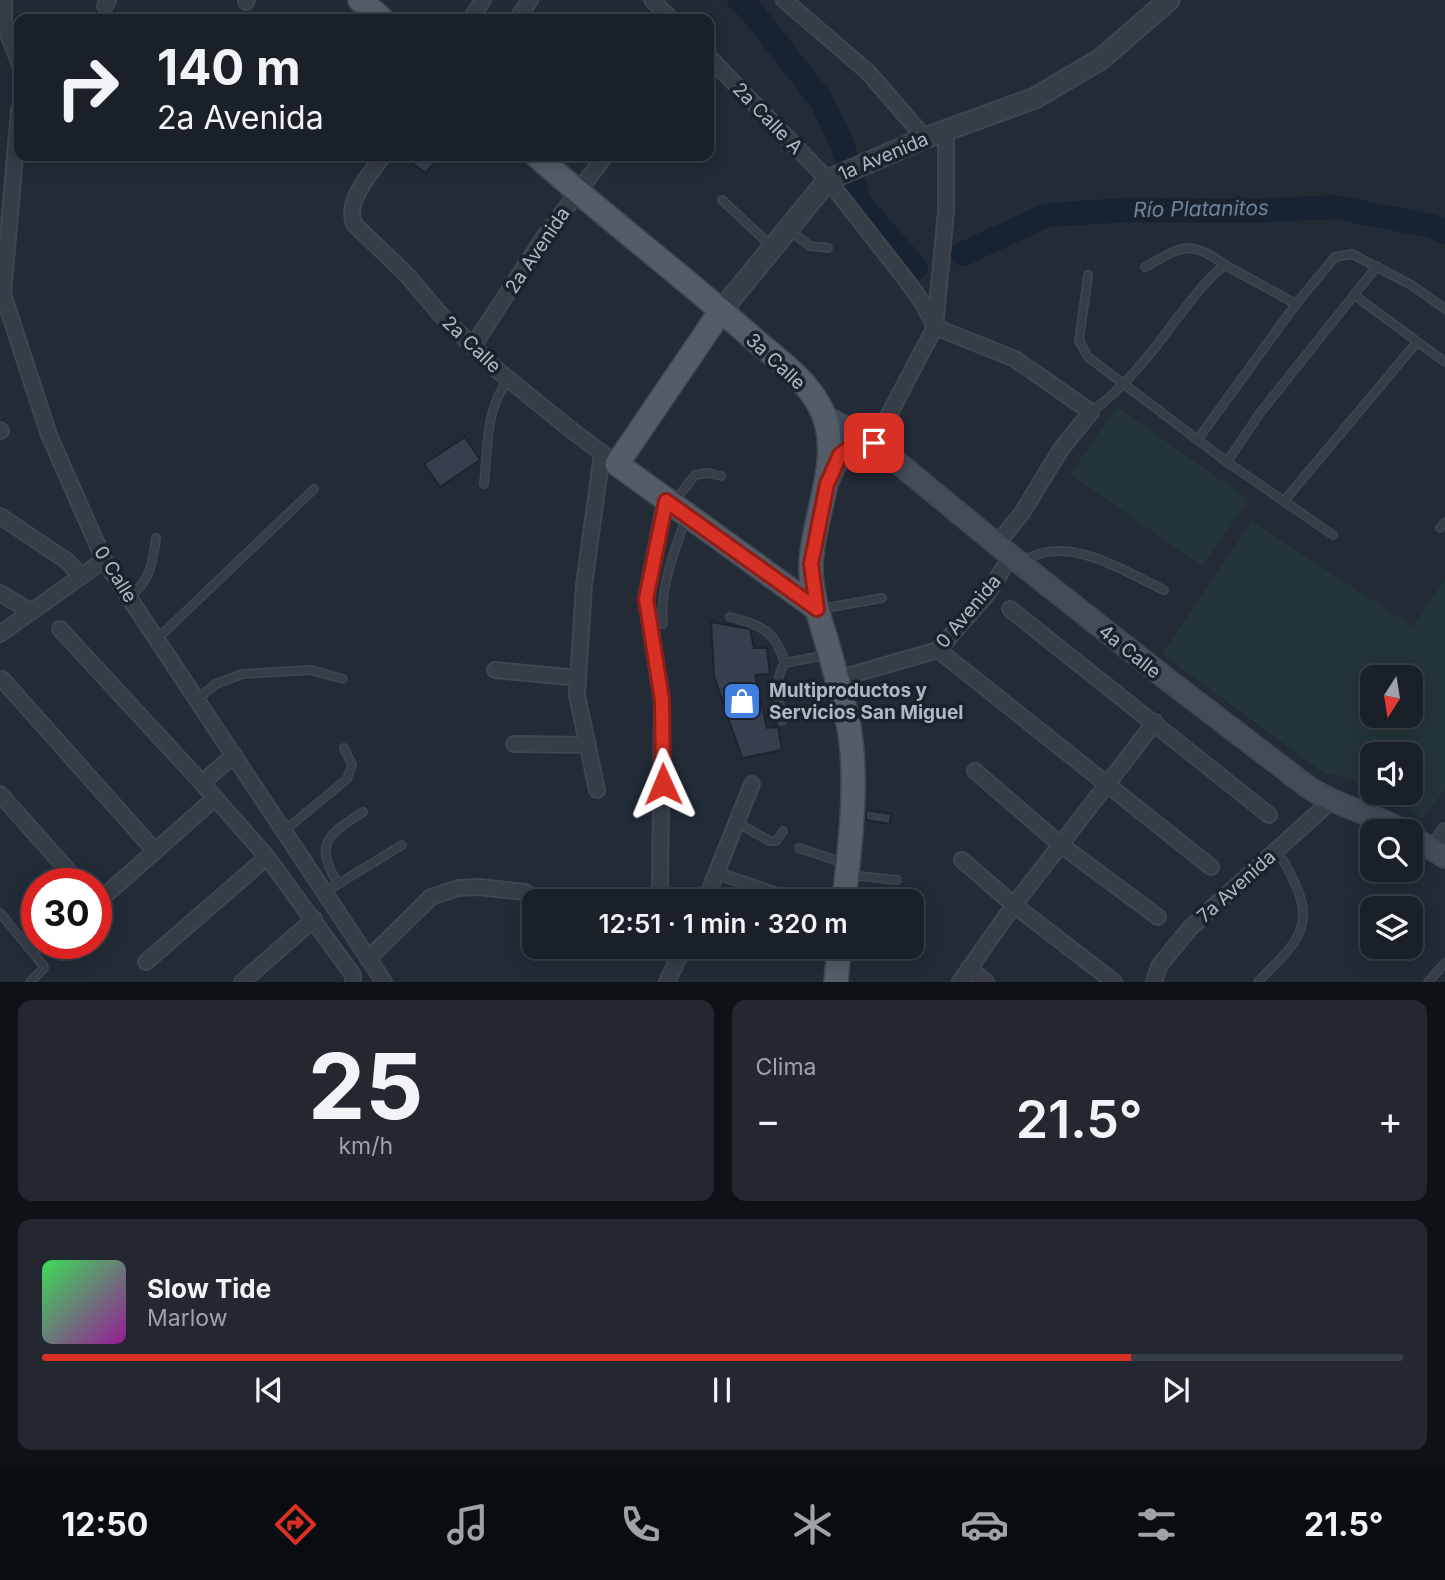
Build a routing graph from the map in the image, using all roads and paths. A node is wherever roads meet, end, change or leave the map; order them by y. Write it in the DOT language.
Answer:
graph roads {
  1 [pos="4,0"];
  2 [pos="360,0"];
  3 [pos="652,0"];
  4 [pos="784,0"];
  5 [pos="1169,0"];
  6 [pos="376,14"];
  7 [pos="666,14"];
  8 [pos="14,49"];
  9 [pos="714,62"];
  10 [pos="946,130"];
  11 [pos="925,138"];
  12 [pos="15,161"];
  13 [pos="380,161"];
  14 [pos="543,161"];
  15 [pos="601,161"];
  16 [pos="830,179"];
  17 [pos="577,191"];
  18 [pos="722,200"];
  19 [pos="788,228"];
  20 [pos="772,248"];
  21 [pos="828,248"];
  22 [pos="1225,265"];
  23 [pos="1377,266"];
  24 [pos="1145,267"];
  25 [pos="1088,275"];
  26 [pos="1354,295"];
  27 [pos="1296,304"];
  28 [pos="1445,309"];
  29 [pos="721,310"];
  30 [pos="935,327"];
  31 [pos="1417,342"];
  32 [pos="473,346"];
  33 [pos="1445,362"];
  34 [pos="509,379"];
  35 [pos="1123,384"];
  36 [pos="1091,412"];
  37 [pos="826,417"];
  38 [pos="1198,439"];
  39 [pos="874,443"];
  40 [pos="610,459"];
  41 [pos="1227,462"];
  42 [pos="721,476"];
  43 [pos="484,484"];
  44 [pos="827,484"];
  45 [pos="314,489"];
  46 [pos="1284,501"];
  47 [pos="675,508"];
  48 [pos="0,516"];
  49 [pos="1333,535"];
  50 [pos="156,538"];
  51 [pos="1009,555"];
  52 [pos="104,560"];
  53 [pos="81,576"];
  54 [pos="1164,590"];
  55 [pos="0,593"];
  56 [pos="130,597"];
  57 [pos="882,598"];
  58 [pos="817,609"];
  59 [pos="1010,609"];
  60 [pos="30,611"];
  61 [pos="730,617"];
  62 [pos="663,624"];
  63 [pos="60,629"];
  64 [pos="0,634"];
  65 [pos="158,638"];
  66 [pos="938,650"];
  67 [pos="830,654"];
  68 [pos="785,663"];
  69 [pos="495,670"];
  70 [pos="578,678"];
  71 [pos="343,679"];
  72 [pos="837,679"];
  73 [pos="2,680"];
  74 [pos="196,700"];
  75 [pos="782,721"];
  76 [pos="1155,722"];
  77 [pos="514,744"];
  78 [pos="588,745"];
  79 [pos="344,748"];
  80 [pos="234,755"];
  81 [pos="975,771"];
  82 [pos="202,783"];
  83 [pos="752,784"];
  84 [pos="1106,784"];
  85 [pos="597,790"];
  86 [pos="0,794"];
  87 [pos="214,799"];
  88 [pos="1331,801"];
  89 [pos="363,812"];
  90 [pos="1269,815"];
  91 [pos="1381,819"];
  92 [pos="737,823"];
  93 [pos="283,831"];
  94 [pos="783,831"];
  95 [pos="1445,831"];
  96 [pos="1423,843"];
  97 [pos="402,845"];
  98 [pos="1061,845"];
  99 [pos="799,848"];
  100 [pos="155,851"];
  101 [pos="1276,851"];
  102 [pos="1439,853"];
  103 [pos="267,857"];
  104 [pos="962,860"];
  105 [pos="1211,867"];
  106 [pos="65,868"];
  107 [pos="848,869"];
  108 [pos="716,873"];
  109 [pos="897,880"];
  110 [pos="338,884"];
  111 [pos="112,889"];
  112 [pos="659,889"];
  113 [pos="710,889"];
  114 [pos="763,889"];
  115 [pos="846,889"];
  116 [pos="522,892"];
  117 [pos="324,893"];
  118 [pos="1014,905"];
  119 [pos="0,914"];
  120 [pos="1158,917"];
  121 [pos="314,919"];
  122 [pos="368,958"];
  123 [pos="678,959"];
  124 [pos="838,959"];
  125 [pos="146,962"];
  126 [pos="1445,963"];
  127 [pos="969,968"];
  128 [pos="30,982"];
  129 [pos="242,982"];
  130 [pos="353,982"];
  131 [pos="384,982"];
  132 [pos="667,982"];
  133 [pos="836,982"];
  134 [pos="960,982"];
  135 [pos="986,982"];
  136 [pos="1114,982"];
  137 [pos="1154,982"];
  138 [pos="1258,982"];
  139 [pos="1428,982"];
  1 -- 8 [label="street"];
  2 -- 6 [label="main road"];
  3 -- 7 [label="street"];
  4 -- 11 [label="street"];
  5 -- 10 [label="street, 1a Avenida"];
  9 -- 16 [label="street, 2a Calle A"];
  10 -- 11 [label="street, 1a Avenida"];
  10 -- 30 [label="street"];
  11 -- 16 [label="street, 1a Avenida"];
  12 -- 52 [label="street, 0 Calle"];
  13 -- 32 [label="street, 2a Calle"];
  14 -- 17 [label="main road, 3a Calle"];
  15 -- 17 [label="street, 2a Avenida"];
  16 -- 19 [label="street, 1a Avenida"];
  16 -- 30 [label="street, 2a Calle A"];
  17 -- 29 [label="main road, 3a Calle"];
  17 -- 32 [label="street, 2a Avenida"];
  18 -- 20 [label="lane"];
  19 -- 20 [label="street, 1a Avenida"];
  19 -- 21 [label="lane"];
  20 -- 29 [label="street, 1a Avenida"];
  22 -- 24 [label="lane"];
  22 -- 27 [label="lane"];
  22 -- 35 [label="lane"];
  23 -- 26 [label="lane"];
  23 -- 27 [label="lane"];
  23 -- 28 [label="lane"];
  25 -- 35 [label="lane"];
  26 -- 31 [label="lane"];
  26 -- 41 [label="lane"];
  27 -- 38 [label="lane"];
  29 -- 37 [label="main road, 3a Calle"];
  29 -- 40 [label="main road, 1a Avenida"];
  30 -- 36 [label="street"];
  30 -- 39 [label="street"];
  31 -- 33 [label="lane"];
  31 -- 46 [label="lane"];
  32 -- 34 [label="street, 2a Calle"];
  34 -- 40 [label="street, 2a Calle"];
  34 -- 43 [label="lane"];
  35 -- 36 [label="lane"];
  35 -- 38 [label="lane"];
  36 -- 51 [label="street, 0 Avenida"];
  37 -- 39 [label="main road, 4a Calle"];
  37 -- 44 [label="main road"];
  38 -- 41 [label="lane"];
  39 -- 44 [label="main road"];
  39 -- 51 [label="main road, 4a Calle"];
  40 -- 47 [label="main road"];
  40 -- 70 [label="street"];
  41 -- 46 [label="lane"];
  42 -- 47 [label="lane"];
  44 -- 58 [label="main road"];
  45 -- 65 [label="lane"];
  46 -- 49 [label="lane"];
  47 -- 58 [label="main road"];
  47 -- 62 [label="lane"];
  47 -- 112 [label="street"];
  48 -- 53 [label="street"];
  50 -- 56 [label="lane"];
  51 -- 54 [label="lane"];
  51 -- 66 [label="street, 0 Avenida"];
  51 -- 88 [label="main road, 4a Calle"];
  52 -- 53 [label="street"];
  52 -- 56 [label="street, 0 Calle"];
  53 -- 60 [label="street"];
  55 -- 60 [label="street"];
  56 -- 65 [label="street, 0 Calle"];
  57 -- 58 [label="lane"];
  58 -- 67 [label="main road"];
  59 -- 76 [label="street"];
  60 -- 64 [label="street"];
  61 -- 68 [label="lane"];
  63 -- 82 [label="street"];
  65 -- 74 [label="street, 0 Calle"];
  66 -- 72 [label="street, 0 Avenida"];
  66 -- 84 [label="street"];
  67 -- 68 [label="lane"];
  67 -- 72 [label="main road"];
  68 -- 75 [label="lane"];
  69 -- 70 [label="street"];
  70 -- 78 [label="street"];
  71 -- 74 [label="lane"];
  72 -- 107 [label="main road"];
  73 -- 100 [label="street"];
  74 -- 80 [label="street, 0 Calle"];
  76 -- 84 [label="street"];
  76 -- 90 [label="street"];
  77 -- 78 [label="street"];
  78 -- 85 [label="street"];
  79 -- 93 [label="lane"];
  80 -- 82 [label="street"];
  80 -- 93 [label="street, 0 Calle"];
  81 -- 98 [label="street"];
  82 -- 87 [label="street"];
  83 -- 92 [label="street"];
  84 -- 98 [label="street"];
  84 -- 105 [label="street"];
  86 -- 106 [label="street"];
  87 -- 100 [label="street"];
  87 -- 103 [label="street"];
  88 -- 91 [label="main road, 4a Calle"];
  88 -- 101 [label="street, 7a Avenida"];
  89 -- 110 [label="lane"];
  92 -- 94 [label="lane"];
  92 -- 108 [label="street"];
  93 -- 117 [label="street, 0 Calle"];
  95 -- 102 [label="street"];
  96 -- 102 [label="main road"];
  97 -- 110 [label="lane"];
  98 -- 118 [label="street"];
  98 -- 120 [label="street"];
  99 -- 107 [label="lane"];
  100 -- 111 [label="street"];
  101 -- 137 [label="street, 7a Avenida"];
  101 -- 138 [label="lane"];
  103 -- 121 [label="street"];
  103 -- 125 [label="street"];
  104 -- 118 [label="street"];
  107 -- 109 [label="lane"];
  107 -- 115 [label="main road"];
  108 -- 113 [label="street"];
  108 -- 114 [label="street"];
  110 -- 117 [label="lane"];
  116 -- 122 [label="street"];
  117 -- 122 [label="street, 0 Calle"];
  118 -- 127 [label="street"];
  118 -- 136 [label="street"];
  119 -- 128 [label="lane"];
  121 -- 129 [label="street"];
  121 -- 130 [label="street"];
  122 -- 131 [label="street, 0 Calle"];
  123 -- 132 [label="street"];
  124 -- 133 [label="main road"];
  126 -- 139 [label="lane"];
  127 -- 134 [label="street"];
  127 -- 135 [label="street"];
}
